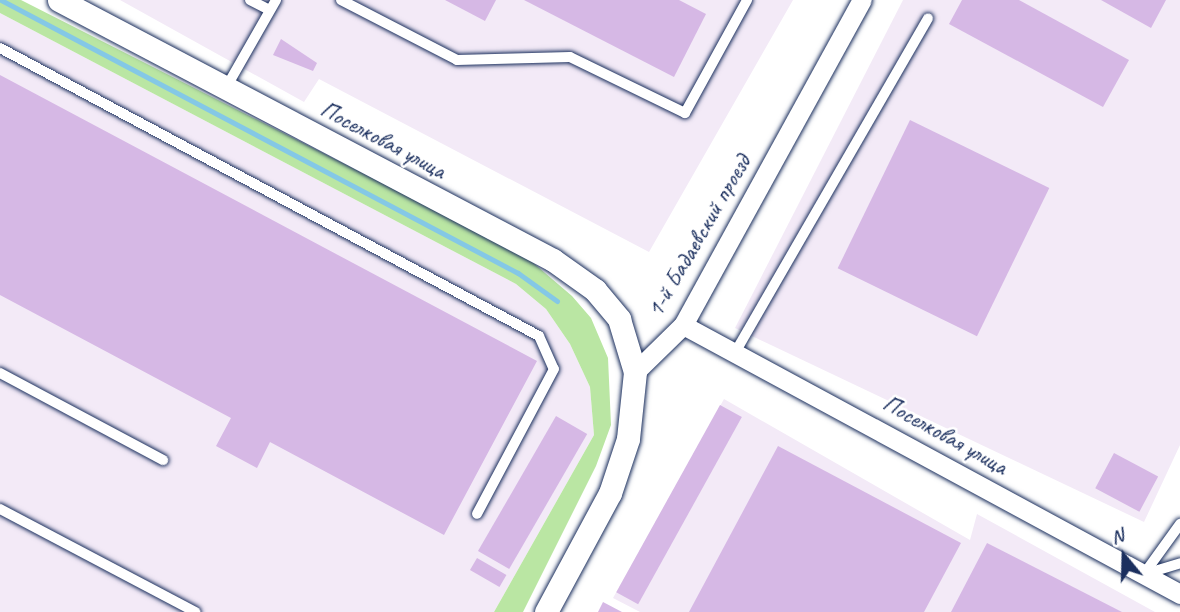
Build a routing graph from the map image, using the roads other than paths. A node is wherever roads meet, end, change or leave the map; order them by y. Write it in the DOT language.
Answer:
graph roads {
  1 [pos="250,0"];
  2 [pos="276,0"];
  3 [pos="341,0"];
  4 [pos="747,0"];
  5 [pos="862,0"];
  6 [pos="72,3"];
  7 [pos="271,10"];
  8 [pos="928,19"];
  9 [pos="0,48"];
  10 [pos="227,86"];
  11 [pos="683,325"];
  12 [pos="736,351"];
  13 [pos="635,372"];
  14 [pos="0,373"];
  15 [pos="163,460"];
  16 [pos="0,509"];
  17 [pos="477,514"];
  18 [pos="1180,524"];
  19 [pos="1180,563"];
  20 [pos="1144,574"];
  21 [pos="1180,594"];
  22 [pos="195,612"];
  23 [pos="546,612"];
  1 -- 7 [label="lane"];
  2 -- 7 [label="lane"];
  3 -- 4 [label="lane"];
  5 -- 11 [label="street, 1-й Бадаевский проезд"];
  6 -- 10 [label="street, Поселковая улица"];
  7 -- 10 [label="lane"];
  8 -- 12 [label="lane"];
  9 -- 17 [label="lane"];
  10 -- 13 [label="street, Поселковая улица"];
  11 -- 12 [label="street, Поселковая улица"];
  11 -- 13 [label="street, 1-й Бадаевский проезд"];
  12 -- 20 [label="street, Поселковая улица"];
  13 -- 23 [label="street"];
  14 -- 15 [label="lane"];
  16 -- 22 [label="lane"];
  18 -- 20 [label="lane"];
  19 -- 20 [label="lane"];
  20 -- 21 [label="street, Поселковая улица"];
}
